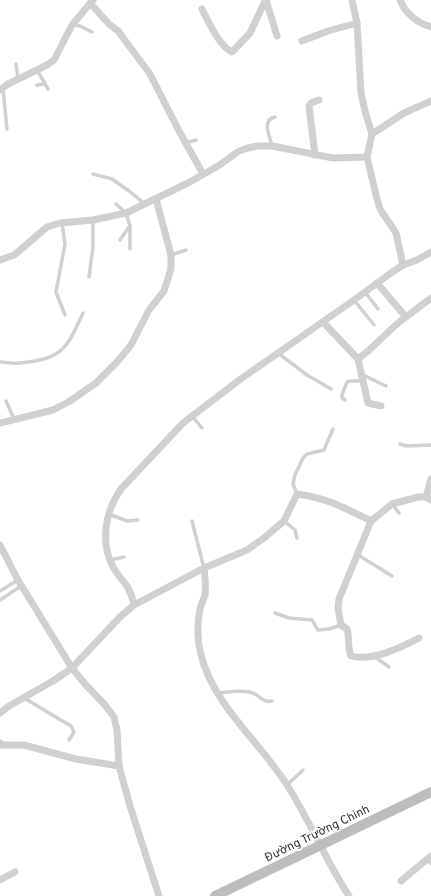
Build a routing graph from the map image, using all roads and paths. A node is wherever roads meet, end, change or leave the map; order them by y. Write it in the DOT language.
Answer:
graph roads {
  1 [pos="266,0"];
  2 [pos="352,0"];
  3 [pos="400,0"];
  4 [pos="92,2"];
  5 [pos="202,9"];
  6 [pos="357,23"];
  7 [pos="72,25"];
  8 [pos="431,27"];
  9 [pos="92,32"];
  10 [pos="277,36"];
  11 [pos="302,41"];
  12 [pos="16,64"];
  13 [pos="37,70"];
  14 [pos="18,79"];
  15 [pos="43,84"];
  16 [pos="37,85"];
  17 [pos="1,88"];
  18 [pos="48,89"];
  19 [pos="319,100"];
  20 [pos="431,101"];
  21 [pos="275,117"];
  22 [pos="7,129"];
  23 [pos="372,134"];
  24 [pos="196,140"];
  25 [pos="186,143"];
  26 [pos="272,146"];
  27 [pos="315,155"];
  28 [pos="367,157"];
  29 [pos="93,174"];
  30 [pos="203,174"];
  31 [pos="156,199"];
  32 [pos="116,204"];
  33 [pos="145,204"];
  34 [pos="126,213"];
  35 [pos="93,220"];
  36 [pos="62,223"];
  37 [pos="130,226"];
  38 [pos="120,240"];
  39 [pos="130,248"];
  40 [pos="186,250"];
  41 [pos="431,252"];
  42 [pos="171,255"];
  43 [pos="0,260"];
  44 [pos="403,265"];
  45 [pos="89,277"];
  46 [pos="378,283"];
  47 [pos="365,292"];
  48 [pos="431,298"];
  49 [pos="354,300"];
  50 [pos="378,309"];
  51 [pos="84,313"];
  52 [pos="64,315"];
  53 [pos="406,317"];
  54 [pos="323,322"];
  55 [pos="374,325"];
  56 [pos="278,353"];
  57 [pos="358,359"];
  58 [pos="0,362"];
  59 [pos="362,378"];
  60 [pos="386,386"];
  61 [pos="331,389"];
  62 [pos="345,400"];
  63 [pos="6,401"];
  64 [pos="381,406"];
  65 [pos="192,416"];
  66 [pos="15,420"];
  67 [pos="0,423"];
  68 [pos="202,428"];
  69 [pos="333,430"];
  70 [pos="400,444"];
  71 [pos="431,445"];
  72 [pos="431,479"];
  73 [pos="297,494"];
  74 [pos="429,498"];
  75 [pos="392,504"];
  76 [pos="400,513"];
  77 [pos="108,514"];
  78 [pos="138,520"];
  79 [pos="192,521"];
  80 [pos="284,521"];
  81 [pos="371,521"];
  82 [pos="297,538"];
  83 [pos="0,545"];
  84 [pos="358,555"];
  85 [pos="124,557"];
  86 [pos="110,560"];
  87 [pos="204,568"];
  88 [pos="392,576"];
  89 [pos="20,583"];
  90 [pos="0,591"];
  91 [pos="0,600"];
  92 [pos="134,605"];
  93 [pos="275,613"];
  94 [pos="341,625"];
  95 [pos="420,638"];
  96 [pos="374,656"];
  97 [pos="72,668"];
  98 [pos="389,668"];
  99 [pos="218,693"];
  100 [pos="24,698"];
  101 [pos="272,702"];
  102 [pos="0,713"];
  103 [pos="69,740"];
  104 [pos="0,747"];
  105 [pos="119,766"];
  106 [pos="303,770"];
  107 [pos="287,785"];
  108 [pos="431,792"];
  109 [pos="321,846"];
  110 [pos="430,860"];
  111 [pos="15,872"];
  112 [pos="0,880"];
  113 [pos="401,881"];
  114 [pos="159,896"];
  115 [pos="215,896"];
  116 [pos="350,896"];
  1 -- 5 [label="street"];
  1 -- 10 [label="street"];
  2 -- 6 [label="street"];
  3 -- 8 [label="street"];
  4 -- 7 [label="street"];
  4 -- 25 [label="street"];
  6 -- 11 [label="street"];
  6 -- 23 [label="street"];
  7 -- 9 [label="lane"];
  7 -- 13 [label="street"];
  12 -- 14 [label="lane"];
  13 -- 14 [label="street"];
  13 -- 15 [label="lane"];
  14 -- 17 [label="street"];
  15 -- 16 [label="lane"];
  15 -- 18 [label="lane"];
  17 -- 22 [label="lane"];
  19 -- 27 [label="street"];
  20 -- 23 [label="street"];
  21 -- 26 [label="lane"];
  23 -- 28 [label="street"];
  24 -- 25 [label="lane"];
  25 -- 30 [label="street"];
  26 -- 27 [label="street"];
  26 -- 30 [label="street"];
  27 -- 28 [label="street"];
  28 -- 44 [label="street"];
  29 -- 33 [label="lane"];
  30 -- 31 [label="street"];
  31 -- 33 [label="street"];
  31 -- 42 [label="street"];
  32 -- 34 [label="lane"];
  33 -- 34 [label="street"];
  34 -- 35 [label="street"];
  34 -- 37 [label="lane"];
  35 -- 36 [label="street"];
  35 -- 45 [label="lane"];
  36 -- 43 [label="street"];
  36 -- 52 [label="lane"];
  37 -- 38 [label="lane"];
  37 -- 39 [label="lane"];
  40 -- 42 [label="lane"];
  41 -- 44 [label="street"];
  42 -- 66 [label="street"];
  44 -- 46 [label="street"];
  46 -- 47 [label="street"];
  46 -- 53 [label="street"];
  47 -- 49 [label="street"];
  47 -- 50 [label="lane"];
  48 -- 53 [label="street"];
  49 -- 54 [label="street"];
  49 -- 55 [label="lane"];
  51 -- 58 [label="lane"];
  53 -- 57 [label="street"];
  54 -- 56 [label="street"];
  54 -- 57 [label="street"];
  56 -- 61 [label="lane"];
  56 -- 65 [label="street"];
  57 -- 59 [label="street"];
  59 -- 60 [label="lane"];
  59 -- 62 [label="lane"];
  59 -- 64 [label="street"];
  63 -- 66 [label="lane"];
  65 -- 68 [label="lane"];
  65 -- 77 [label="street"];
  66 -- 67 [label="street"];
  69 -- 73 [label="lane"];
  70 -- 71 [label="lane"];
  72 -- 74 [label="street"];
  73 -- 80 [label="street"];
  73 -- 81 [label="street"];
  74 -- 75 [label="street"];
  75 -- 76 [label="lane"];
  75 -- 81 [label="street"];
  77 -- 78 [label="lane"];
  77 -- 86 [label="street"];
  79 -- 87 [label="lane"];
  80 -- 82 [label="lane"];
  80 -- 87 [label="street"];
  81 -- 84 [label="street"];
  83 -- 89 [label="street"];
  84 -- 88 [label="lane"];
  84 -- 94 [label="street"];
  85 -- 86 [label="lane"];
  86 -- 92 [label="street"];
  87 -- 92 [label="street"];
  87 -- 99 [label="street"];
  89 -- 90 [label="lane"];
  89 -- 91 [label="lane"];
  89 -- 97 [label="street"];
  92 -- 97 [label="street"];
  93 -- 94 [label="lane"];
  94 -- 96 [label="street"];
  95 -- 96 [label="street"];
  96 -- 98 [label="lane"];
  97 -- 100 [label="street"];
  97 -- 105 [label="street"];
  99 -- 101 [label="lane"];
  99 -- 107 [label="street"];
  100 -- 102 [label="street"];
  100 -- 103 [label="lane"];
  104 -- 105 [label="street"];
  105 -- 114 [label="street"];
  106 -- 107 [label="lane"];
  107 -- 109 [label="street"];
  108 -- 109 [label="main road, Đường Trường Chinh"];
  109 -- 115 [label="main road, Đường Trường Chinh"];
  109 -- 116 [label="street"];
  110 -- 113 [label="street"];
  111 -- 112 [label="street"];
}
